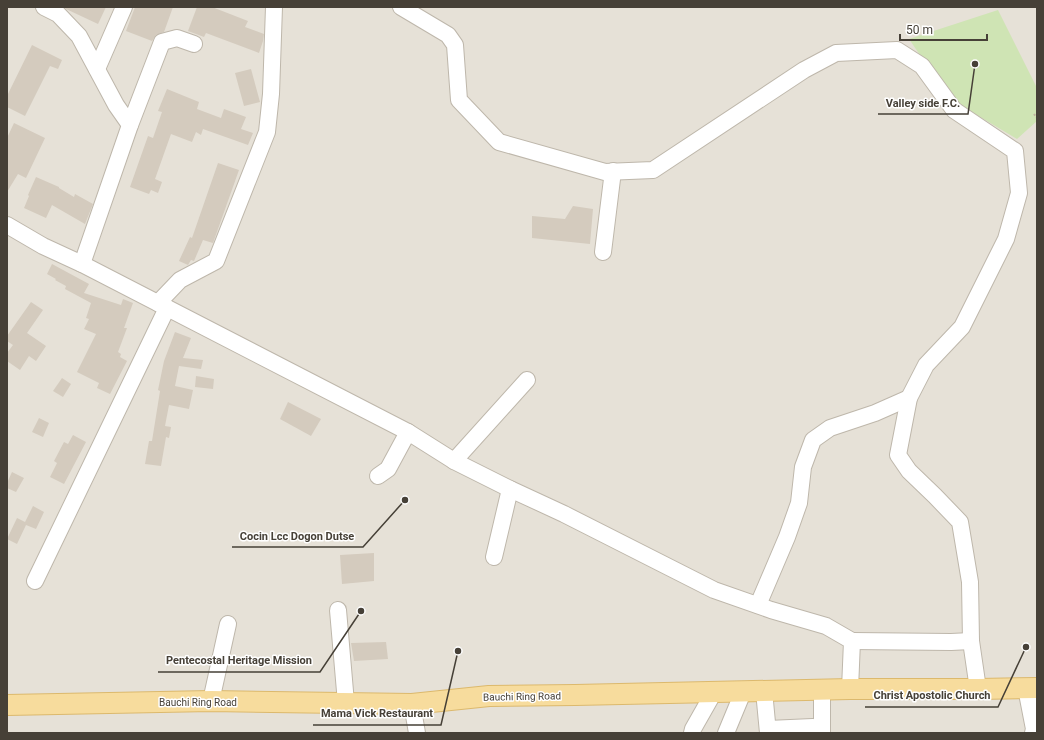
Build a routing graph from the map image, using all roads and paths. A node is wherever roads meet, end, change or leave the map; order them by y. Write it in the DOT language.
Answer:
graph roads {
  1 [pos="124,7"];
  2 [pos="274,7"];
  3 [pos="401,7"];
  4 [pos="55,9"];
  5 [pos="194,44"];
  6 [pos="96,69"];
  7 [pos="1034,114"];
  8 [pos="1037,118"];
  9 [pos="130,125"];
  10 [pos="613,171"];
  11 [pos="7,225"];
  12 [pos="603,252"];
  13 [pos="82,264"];
  14 [pos="162,306"];
  15 [pos="527,380"];
  16 [pos="909,398"];
  17 [pos="408,432"];
  18 [pos="454,461"];
  19 [pos="378,476"];
  20 [pos="510,489"];
  21 [pos="494,557"];
  22 [pos="35,581"];
  23 [pos="758,605"];
  24 [pos="338,610"];
  25 [pos="228,624"];
  26 [pos="852,640"];
  27 [pos="971,641"];
  28 [pos="1032,688"];
  29 [pos="850,689"];
  30 [pos="978,689"];
  31 [pos="818,690"];
  32 [pos="764,691"];
  33 [pos="714,692"];
  34 [pos="743,692"];
  35 [pos="212,701"];
  36 [pos="346,703"];
  37 [pos="412,704"];
  38 [pos="7,705"];
  39 [pos="768,731"];
  40 [pos="816,731"];
  41 [pos="417,733"];
  42 [pos="692,733"];
  43 [pos="726,733"];
  44 [pos="1033,733"];
  1 -- 6 [label="street"];
  2 -- 14 [label="street"];
  3 -- 10 [label="street"];
  4 -- 6 [label="street"];
  5 -- 9 [label="street"];
  6 -- 9 [label="street"];
  7 -- 8 [label="path"];
  9 -- 13 [label="street"];
  10 -- 12 [label="street"];
  10 -- 16 [label="street"];
  11 -- 13 [label="street"];
  13 -- 14 [label="street"];
  14 -- 17 [label="street"];
  14 -- 22 [label="street"];
  15 -- 18 [label="street"];
  16 -- 23 [label="street"];
  16 -- 27 [label="street"];
  17 -- 18 [label="street"];
  17 -- 19 [label="street"];
  18 -- 20 [label="street"];
  20 -- 21 [label="street"];
  20 -- 23 [label="street"];
  23 -- 26 [label="street"];
  24 -- 36 [label="street"];
  25 -- 35 [label="street"];
  26 -- 27 [label="street"];
  26 -- 29 [label="street"];
  27 -- 30 [label="street"];
  28 -- 30 [label="main road, Bauchi Ring Road"];
  28 -- 44 [label="street"];
  29 -- 30 [label="main road, Bauchi Ring Road"];
  29 -- 31 [label="main road, Bauchi Ring Road"];
  31 -- 32 [label="main road, Bauchi Ring Road"];
  31 -- 40 [label="street"];
  32 -- 34 [label="main road, Bauchi Ring Road"];
  32 -- 39 [label="street"];
  33 -- 34 [label="main road, Bauchi Ring Road"];
  33 -- 37 [label="main road, Bauchi Ring Road"];
  33 -- 42 [label="street"];
  34 -- 43 [label="street"];
  35 -- 36 [label="main road, Bauchi Ring Road"];
  35 -- 38 [label="main road, Bauchi Ring Road"];
  36 -- 37 [label="main road, Bauchi Ring Road"];
  37 -- 41 [label="street"];
  39 -- 40 [label="street"];
}
